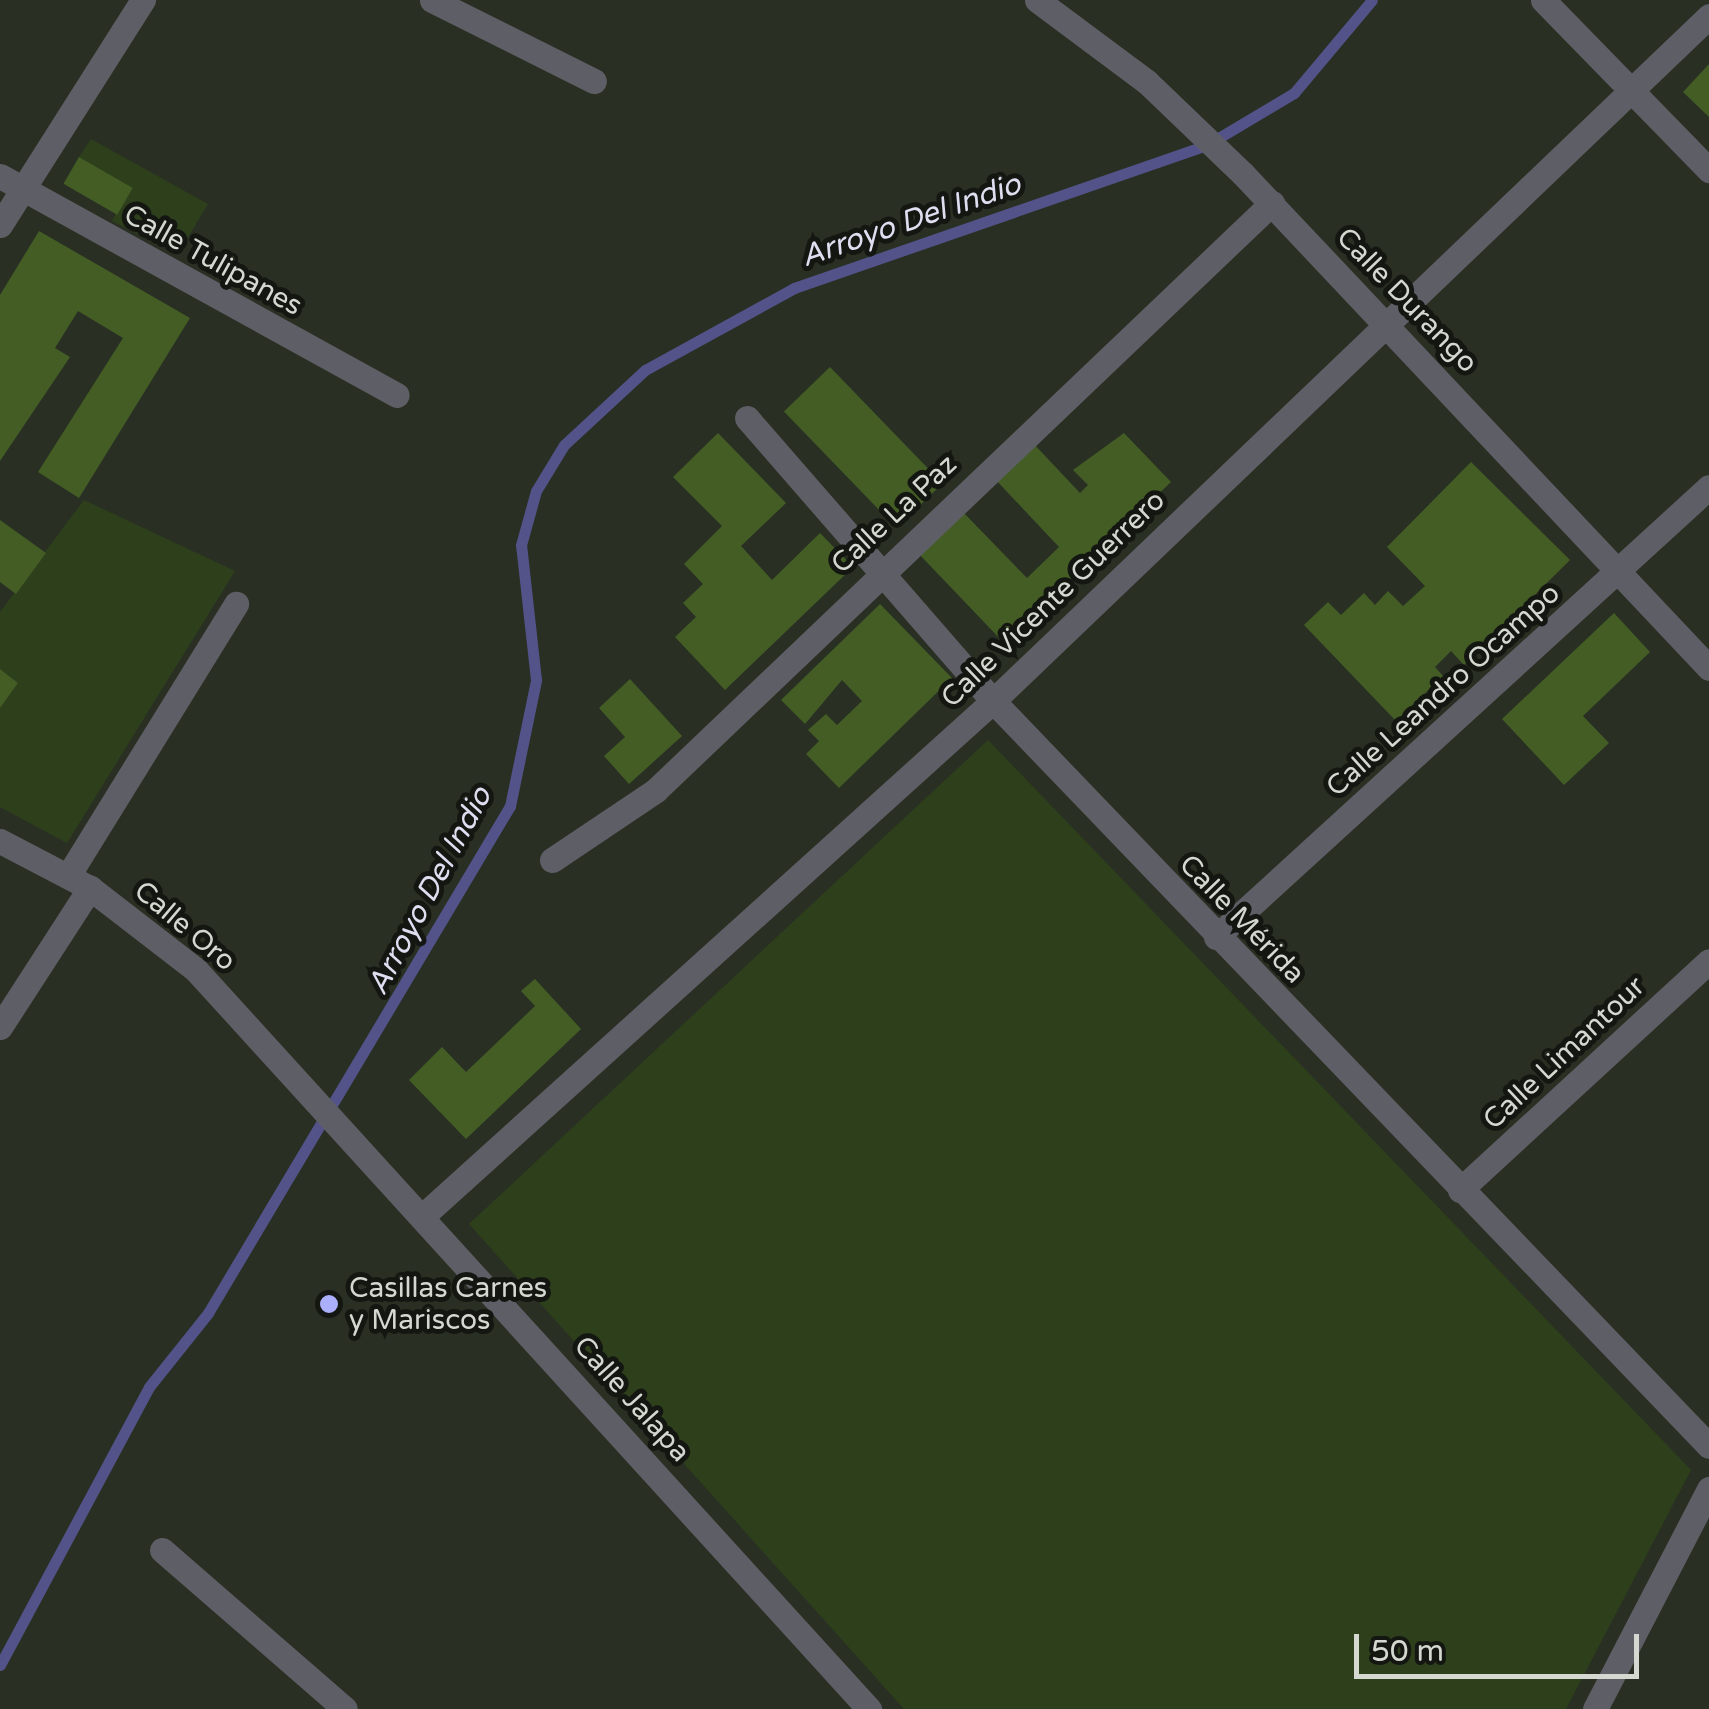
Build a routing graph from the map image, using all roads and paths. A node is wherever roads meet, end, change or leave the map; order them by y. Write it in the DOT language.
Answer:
graph roads {
  1 [pos="143,0"];
  2 [pos="432,0"];
  3 [pos="1038,0"];
  4 [pos="1543,0"];
  5 [pos="1709,16"];
  6 [pos="594,81"];
  7 [pos="1627,88"];
  8 [pos="1709,170"];
  9 [pos="11,182"];
  10 [pos="1272,202"];
  11 [pos="0,225"];
  12 [pos="1386,319"];
  13 [pos="397,395"];
  14 [pos="747,418"];
  15 [pos="1709,487"];
  16 [pos="876,570"];
  17 [pos="1620,570"];
  18 [pos="236,604"];
  19 [pos="1709,668"];
  20 [pos="993,701"];
  21 [pos="0,841"];
  22 [pos="552,860"];
  23 [pos="79,882"];
  24 [pos="1216,937"];
  25 [pos="1709,961"];
  26 [pos="0,1028"];
  27 [pos="306,1089"];
  28 [pos="1460,1190"];
  29 [pos="426,1214"];
  30 [pos="1709,1446"];
  31 [pos="1709,1489"];
  32 [pos="162,1550"];
  33 [pos="345,1709"];
  34 [pos="869,1709"];
  35 [pos="1595,1709"];
  1 -- 9 [label="street"];
  2 -- 6 [label="street"];
  3 -- 10 [label="street, Calle Durango"];
  4 -- 7 [label="street"];
  5 -- 7 [label="street, Calle Vicente Guerrero"];
  7 -- 8 [label="street"];
  7 -- 12 [label="street, Calle Vicente Guerrero"];
  9 -- 11 [label="street"];
  9 -- 13 [label="street, Calle Tulipanes"];
  10 -- 12 [label="street, Calle Durango"];
  10 -- 16 [label="street, Calle La Paz"];
  12 -- 17 [label="street, Calle Durango"];
  12 -- 20 [label="street, Calle Vicente Guerrero"];
  14 -- 16 [label="street, Calle Mérida"];
  15 -- 17 [label="street, Calle Leandro Ocampo"];
  16 -- 20 [label="street, Calle Mérida"];
  16 -- 22 [label="street, Calle La Paz"];
  17 -- 19 [label="street, Calle Durango"];
  17 -- 24 [label="street, Calle Leandro Ocampo"];
  18 -- 23 [label="street"];
  20 -- 24 [label="street, Calle Mérida"];
  20 -- 29 [label="street, Calle Vicente Guerrero"];
  21 -- 23 [label="street, Calle Oro"];
  23 -- 26 [label="street"];
  23 -- 27 [label="street, Calle Oro"];
  24 -- 28 [label="street, Calle Mérida"];
  25 -- 28 [label="street, Calle Limantour"];
  27 -- 29 [label="street, Calle Jalapa"];
  28 -- 30 [label="street, Calle Mérida"];
  29 -- 34 [label="street, Calle Jalapa"];
  31 -- 35 [label="street"];
  32 -- 33 [label="street"];
}
